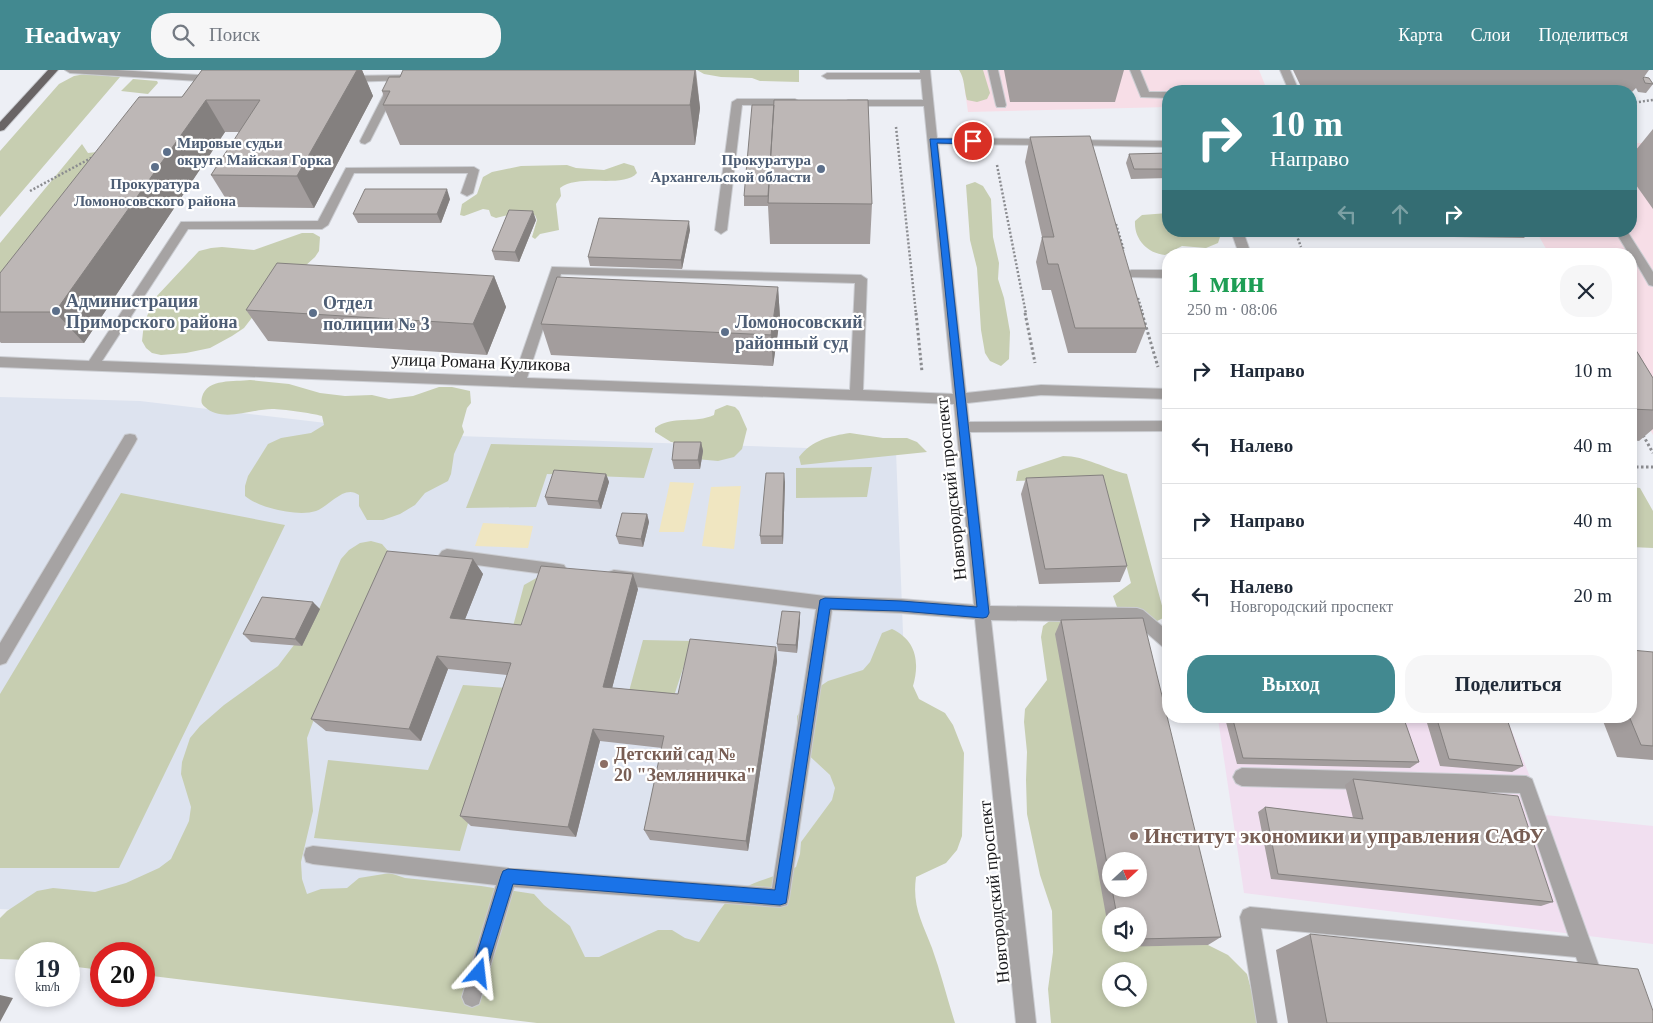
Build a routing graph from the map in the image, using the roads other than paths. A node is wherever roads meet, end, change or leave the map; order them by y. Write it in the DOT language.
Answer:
graph roads {
  1 [pos="53,70"];
  2 [pos="70,70"];
  3 [pos="993,70"];
  4 [pos="1135,70"];
  5 [pos="1285,70"];
  6 [pos="926,73"];
  7 [pos="205,74"];
  8 [pos="827,76"];
  9 [pos="397,78"];
  10 [pos="417,78"];
  11 [pos="222,79"];
  12 [pos="339,79"];
  13 [pos="1291,85"];
  14 [pos="1162,95"];
  15 [pos="805,102"];
  16 [pos="834,103"];
  17 [pos="929,103"];
  18 [pos="1001,105"];
  19 [pos="0,128"];
  20 [pos="365,140"];
  21 [pos="933,141"];
  22 [pos="1162,144"];
  23 [pos="1637,152"];
  24 [pos="1653,153"];
  25 [pos="467,193"];
  26 [pos="721,230"];
  27 [pos="1624,237"];
  28 [pos="1631,248"];
  29 [pos="1637,257"];
  30 [pos="1131,274"];
  31 [pos="1162,274"];
  32 [pos="1653,282"];
  33 [pos="0,362"];
  34 [pos="92,366"];
  35 [pos="519,382"];
  36 [pos="1162,394"];
  37 [pos="856,395"];
  38 [pos="960,399"];
  39 [pos="1162,426"];
  40 [pos="963,427"];
  41 [pos="130,439"];
  42 [pos="447,555"];
  43 [pos="575,572"];
  44 [pos="594,575"];
  45 [pos="825,603"];
  46 [pos="983,613"];
  47 [pos="1162,636"];
  48 [pos="0,658"];
  49 [pos="1242,777"];
  50 [pos="313,855"];
  51 [pos="508,876"];
  52 [pos="1583,948"];
  53 [pos="1600,995"];
  54 [pos="472,997"];
  55 [pos="1026,1023"];
  56 [pos="1266,1023"];
  1 -- 19 [label="main road"];
  2 -- 7 [label="street"];
  3 -- 18 [label="street"];
  4 -- 14 [label="street"];
  5 -- 13 [label="street"];
  6 -- 8 [label="street"];
  6 -- 17 [label="street, Новгородский проспект"];
  7 -- 11 [label="street"];
  9 -- 10 [label="street"];
  9 -- 12 [label="street"];
  9 -- 20 [label="street"];
  15 -- 26 [label="street"];
  16 -- 17 [label="street"];
  17 -- 21 [label="street, Новгородский проспект"];
  21 -- 22 [label="street"];
  21 -- 38 [label="street, Новгородский проспект"];
  23 -- 24 [label="street"];
  25 -- 34 [label="street"];
  27 -- 28 [label="street"];
  29 -- 32 [label="street"];
  30 -- 31 [label="street"];
  33 -- 34 [label="street, улица Романа Куликова"];
  34 -- 35 [label="street, улица Романа Куликова"];
  35 -- 37 [label="street, улица Романа Куликова"];
  35 -- 37 [label="street"];
  36 -- 38 [label="street, улица Романа Куликова"];
  37 -- 38 [label="street, улица Романа Куликова"];
  38 -- 40 [label="street, Новгородский проспект"];
  39 -- 40 [label="street"];
  40 -- 46 [label="street, Новгородский проспект"];
  41 -- 48 [label="street"];
  42 -- 43 [label="street"];
  44 -- 45 [label="street"];
  45 -- 46 [label="street"];
  45 -- 51 [label="street"];
  46 -- 47 [label="street"];
  46 -- 55 [label="street, Новгородский проспект"];
  49 -- 52 [label="street"];
  50 -- 51 [label="street"];
  51 -- 54 [label="street"];
  52 -- 53 [label="street"];
  52 -- 56 [label="street"];
}
